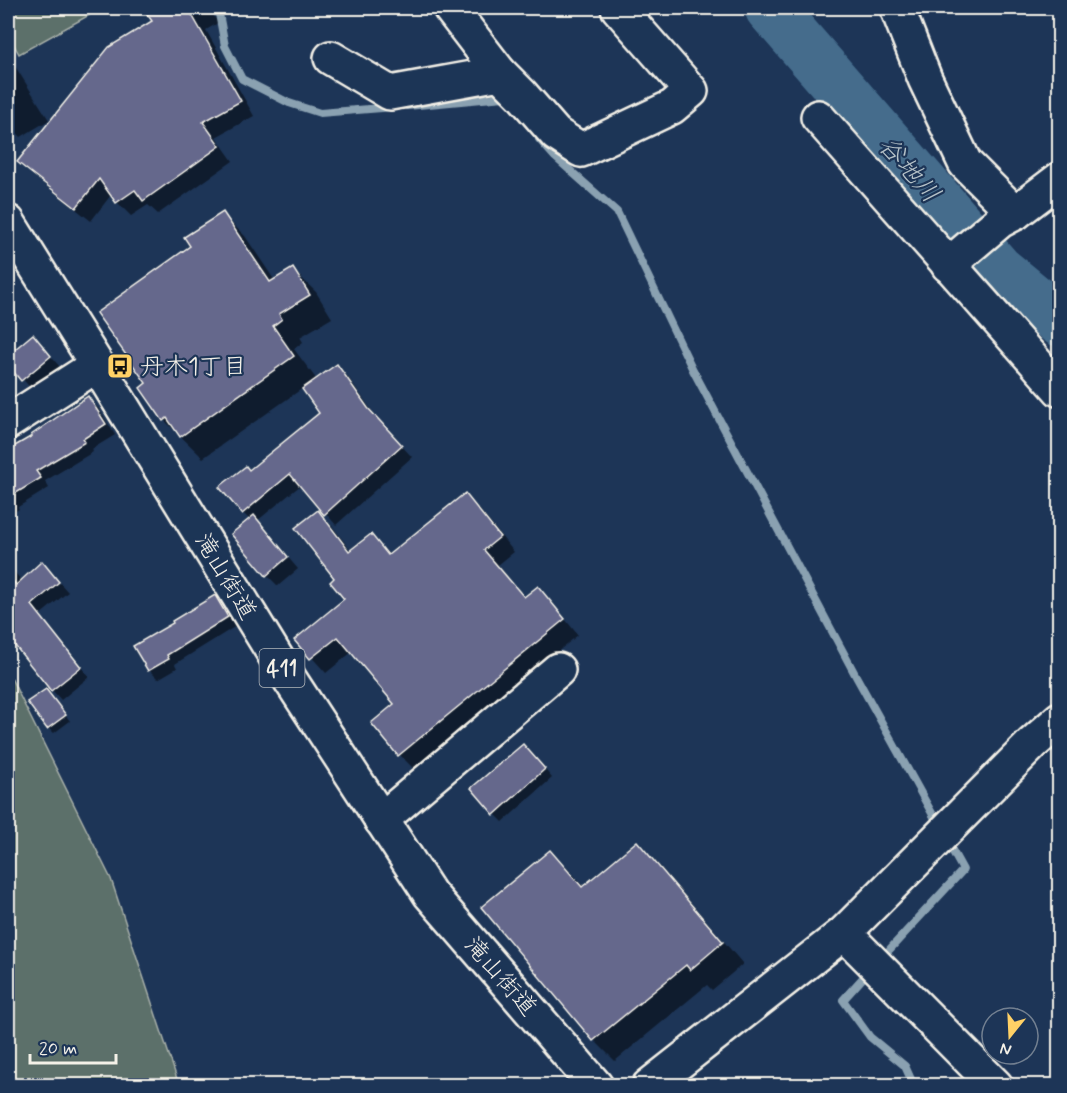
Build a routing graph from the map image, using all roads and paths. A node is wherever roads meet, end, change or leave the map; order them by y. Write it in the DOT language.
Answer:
graph roads {
  1 [pos="450,8"];
  2 [pos="618,8"];
  3 [pos="897,8"];
  4 [pos="331,58"];
  5 [pos="500,73"];
  6 [pos="818,117"];
  7 [pos="1059,179"];
  8 [pos="1008,217"];
  9 [pos="8,222"];
  10 [pos="952,262"];
  11 [pos="97,365"];
  12 [pos="1059,390"];
  13 [pos="8,422"];
  14 [pos="558,670"];
  15 [pos="1059,719"];
  16 [pos="381,820"];
  17 [pos="844,933"];
  18 [pos="596,1086"];
  19 [pos="649,1086"];
  20 [pos="996,1086"];
  1 -- 5 [label="main road"];
  2 -- 5 [label="main road"];
  3 -- 8 [label="main road"];
  4 -- 5 [label="main road"];
  6 -- 10 [label="main road"];
  7 -- 8 [label="main road"];
  8 -- 10 [label="main road"];
  9 -- 11 [label="main road, 滝山街道 / 411"];
  10 -- 12 [label="main road"];
  11 -- 13 [label="main road"];
  11 -- 16 [label="main road, 滝山街道 / 411"];
  14 -- 16 [label="main road"];
  15 -- 17 [label="main road"];
  16 -- 18 [label="main road, 滝山街道 / 411"];
  17 -- 19 [label="main road"];
  17 -- 20 [label="main road"];
}
